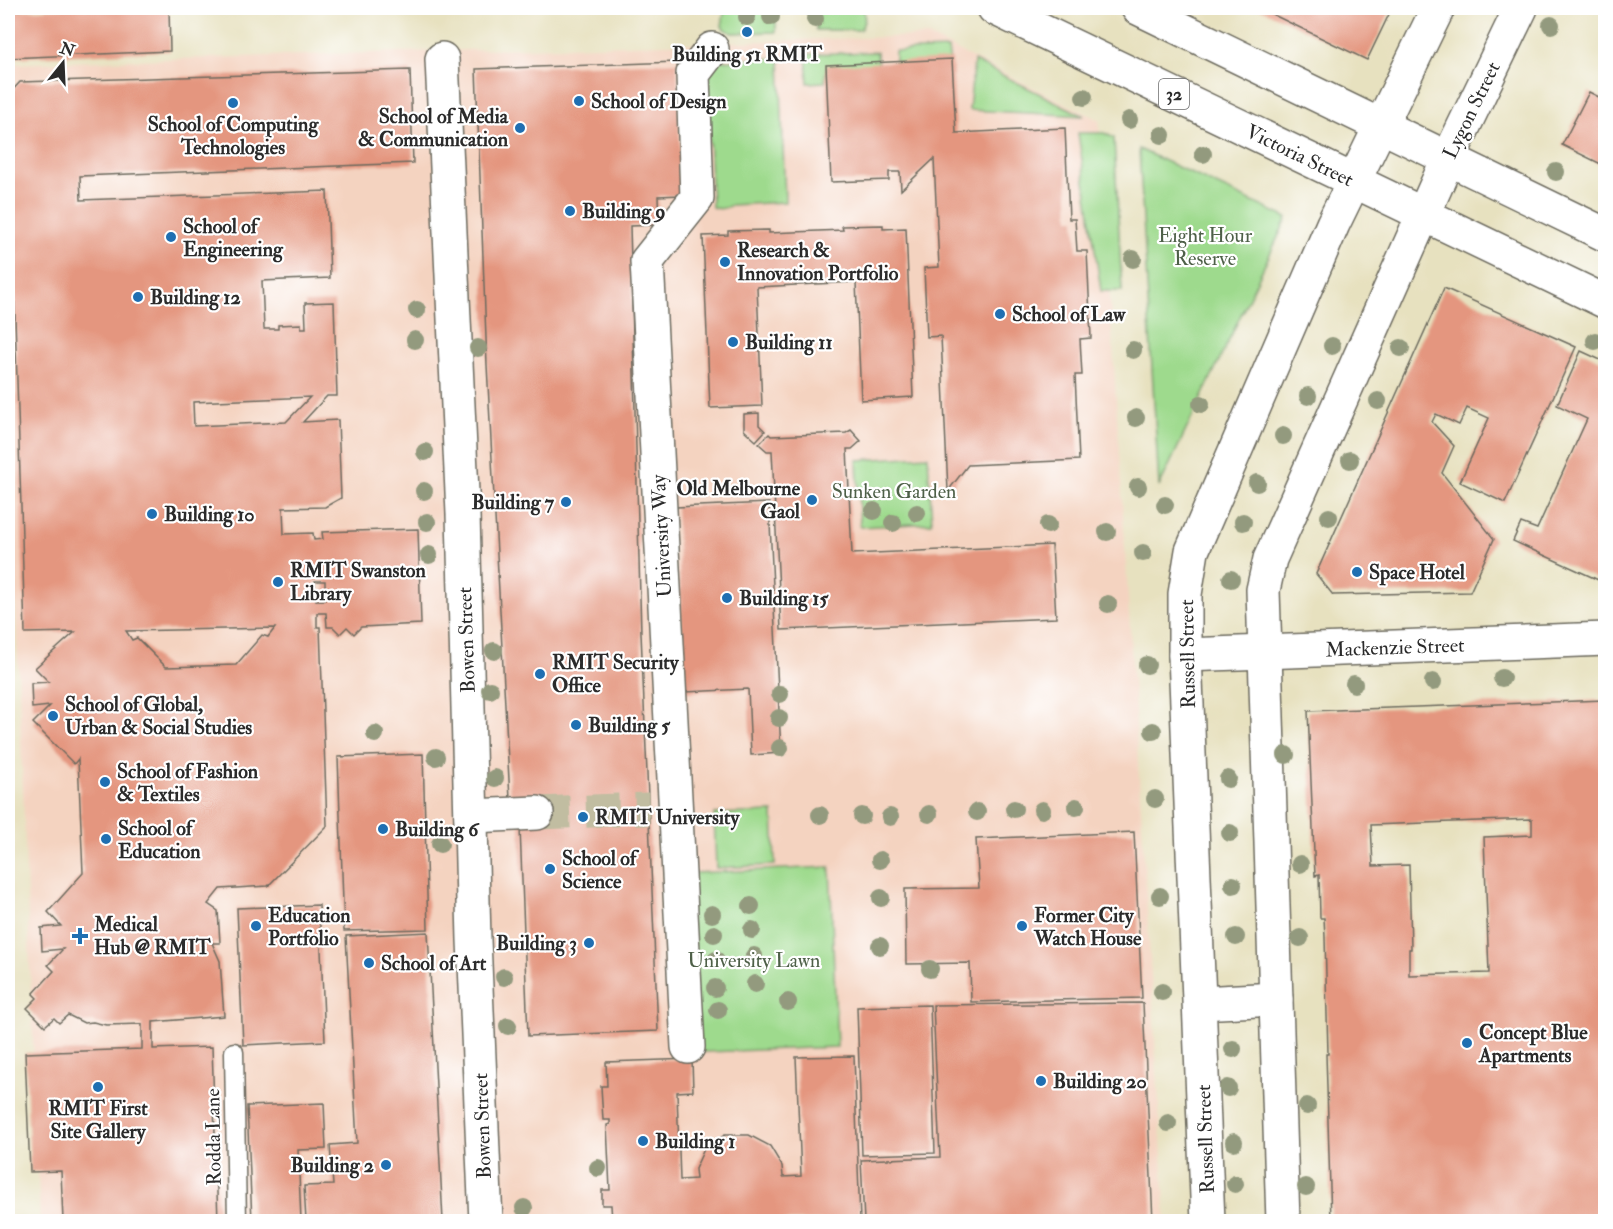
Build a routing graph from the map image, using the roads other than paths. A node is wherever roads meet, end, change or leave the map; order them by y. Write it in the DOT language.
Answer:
graph roads {
  1 [pos="994,8"];
  2 [pos="1138,8"];
  3 [pos="1438,8"];
  4 [pos="1521,8"];
  5 [pos="712,49"];
  6 [pos="442,59"];
  7 [pos="1380,126"];
  8 [pos="1448,159"];
  9 [pos="1354,181"];
  10 [pos="1423,214"];
  11 [pos="1605,236"];
  12 [pos="1605,302"];
  13 [pos="1605,639"];
  14 [pos="1265,652"];
  15 [pos="1185,655"];
  16 [pos="537,813"];
  17 [pos="471,816"];
  18 [pos="1276,999"];
  19 [pos="1200,1003"];
  20 [pos="688,1047"];
  21 [pos="234,1053"];
  22 [pos="237,1221"];
  23 [pos="486,1221"];
  24 [pos="1208,1221"];
  25 [pos="1283,1221"];
  1 -- 9 [label="main road, Victoria Street / 32"];
  2 -- 7 [label="main road"];
  3 -- 7 [label="main road"];
  4 -- 8 [label="main road, Lygon Street"];
  5 -- 20 [label="main road, University Way"];
  6 -- 17 [label="main road, Bowen Street"];
  7 -- 8 [label="main road"];
  7 -- 9 [label="main road, Russell Street"];
  8 -- 10 [label="main road, Lygon Street"];
  8 -- 11 [label="main road"];
  9 -- 10 [label="main road, Victoria Street / 32"];
  9 -- 15 [label="main road, Russell Street"];
  10 -- 12 [label="main road, Victoria Street / 32"];
  10 -- 14 [label="main road"];
  13 -- 14 [label="main road, Mackenzie Street"];
  14 -- 15 [label="main road, Mackenzie Street"];
  14 -- 18 [label="main road"];
  15 -- 19 [label="main road, Russell Street"];
  16 -- 17 [label="main road"];
  17 -- 23 [label="main road, Bowen Street"];
  18 -- 19 [label="main road"];
  18 -- 25 [label="main road"];
  19 -- 24 [label="main road, Russell Street"];
  21 -- 22 [label="lane, Rodda Lane"];
}
